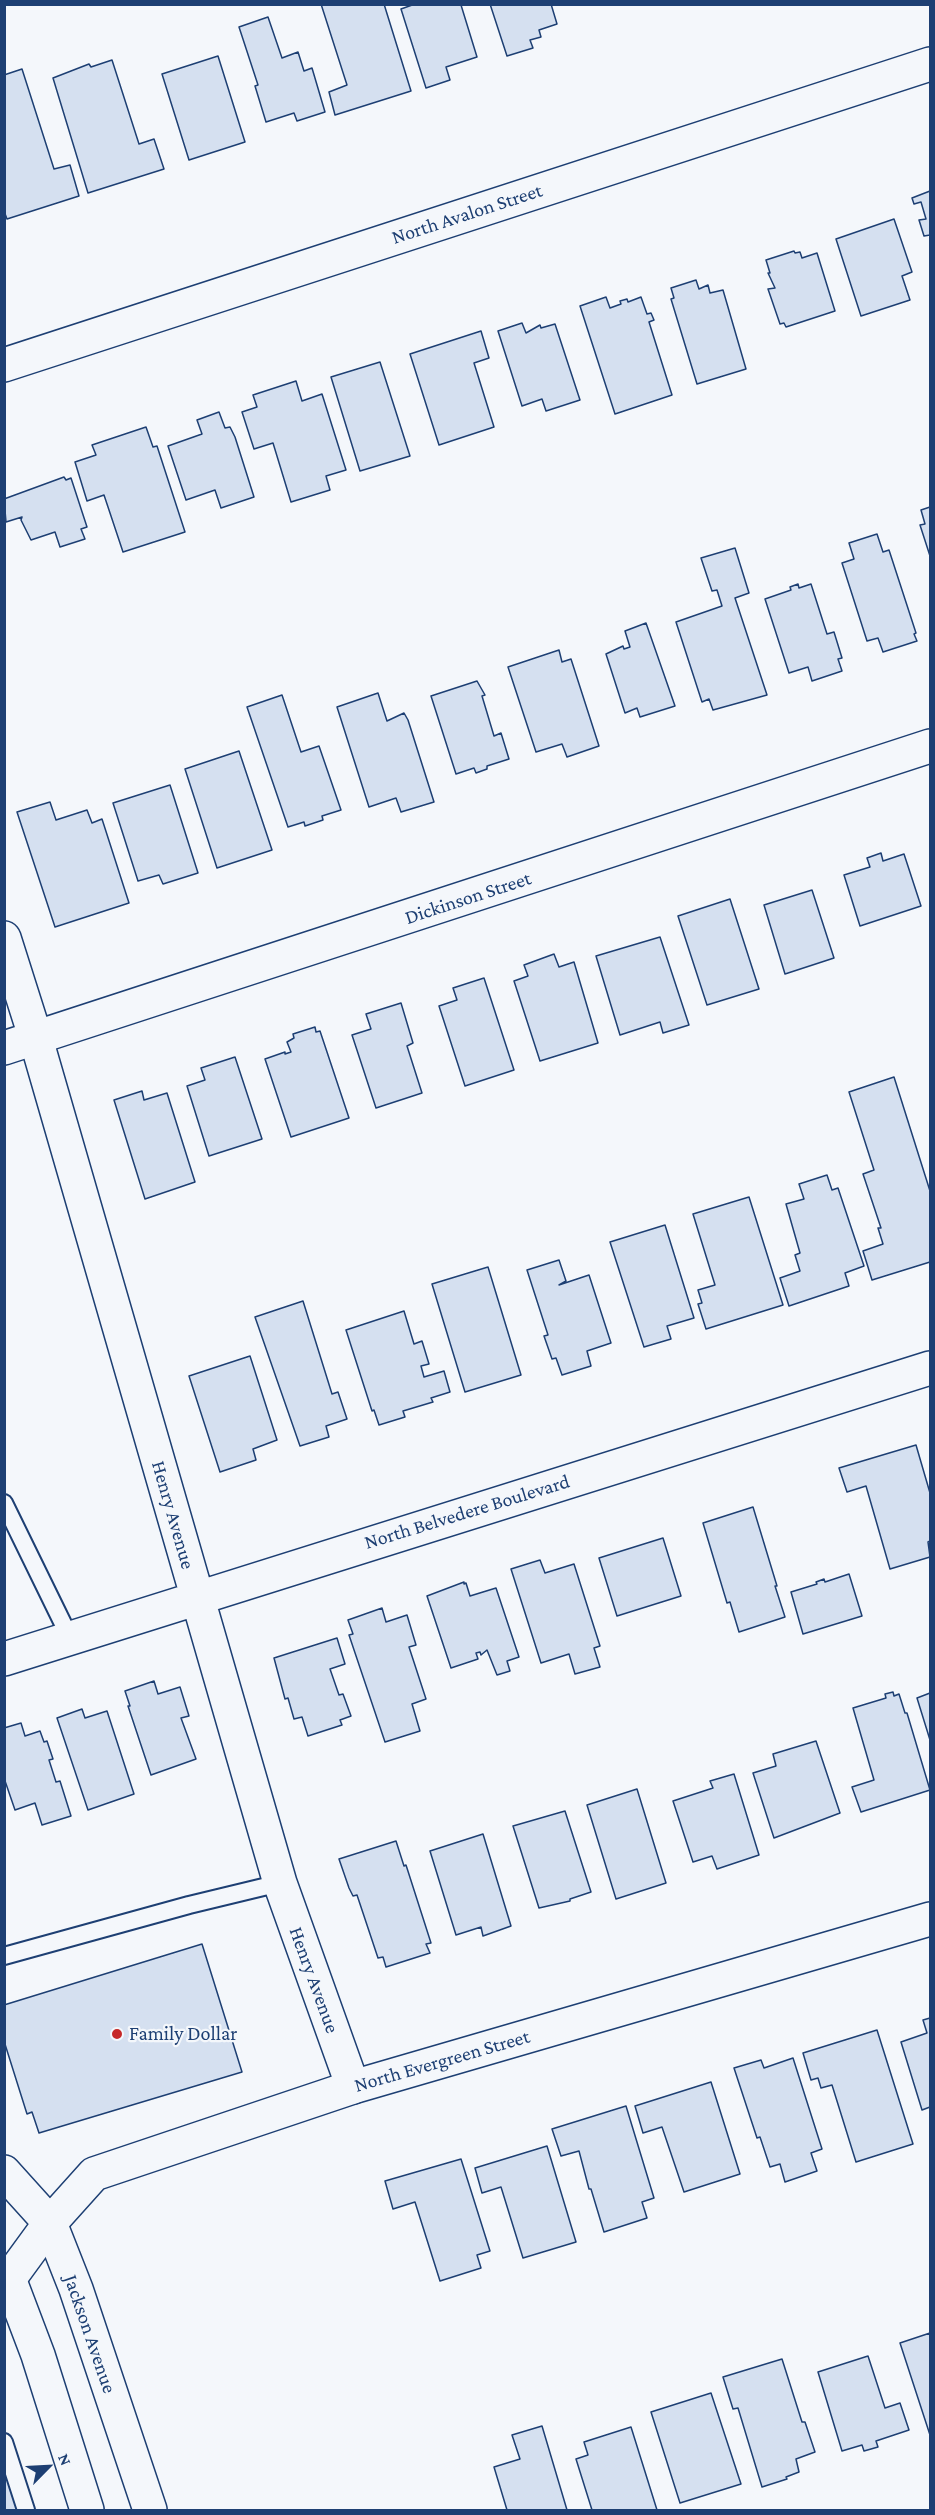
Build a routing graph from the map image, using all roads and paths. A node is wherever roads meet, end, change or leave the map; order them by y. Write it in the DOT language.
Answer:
graph roads {
  1 [pos="930,64"];
  2 [pos="4,365"];
  3 [pos="930,746"];
  4 [pos="4,939"];
  5 [pos="36,1039"];
  6 [pos="4,1048"];
  7 [pos="930,1368"];
  8 [pos="4,1503"];
  9 [pos="196,1597"];
  10 [pos="70,1638"];
  11 [pos="4,1659"];
  12 [pos="280,1883"];
  13 [pos="930,1919"];
  14 [pos="4,1956"];
  15 [pos="353,2087"];
  16 [pos="4,2172"];
  17 [pos="50,2223"];
  18 [pos="6,2280"];
  19 [pos="4,2442"];
  20 [pos="26,2511"];
  21 [pos="87,2511"];
  22 [pos="150,2511"];
  1 -- 2 [label="street, North Avalon Street"];
  3 -- 5 [label="street, Dickinson Street"];
  4 -- 5 [label="street, Henry Avenue"];
  5 -- 6 [label="street, Dickinson Street"];
  5 -- 9 [label="street, Henry Avenue"];
  7 -- 9 [label="street, North Belvedere Boulevard"];
  8 -- 10 [label="lane"];
  9 -- 10 [label="street, North Belvedere Boulevard"];
  9 -- 12 [label="street, Henry Avenue"];
  10 -- 11 [label="street, North Belvedere Boulevard"];
  12 -- 14 [label="lane"];
  12 -- 15 [label="street, Henry Avenue"];
  13 -- 15 [label="street, North Evergreen Street"];
  15 -- 17 [label="street, North Evergreen Street"];
  16 -- 17 [label="street, Jackson Avenue"];
  17 -- 18 [label="street, North Evergreen Street"];
  17 -- 22 [label="street, Jackson Avenue"];
  18 -- 21 [label="street"];
  19 -- 20 [label="lane"];
}
